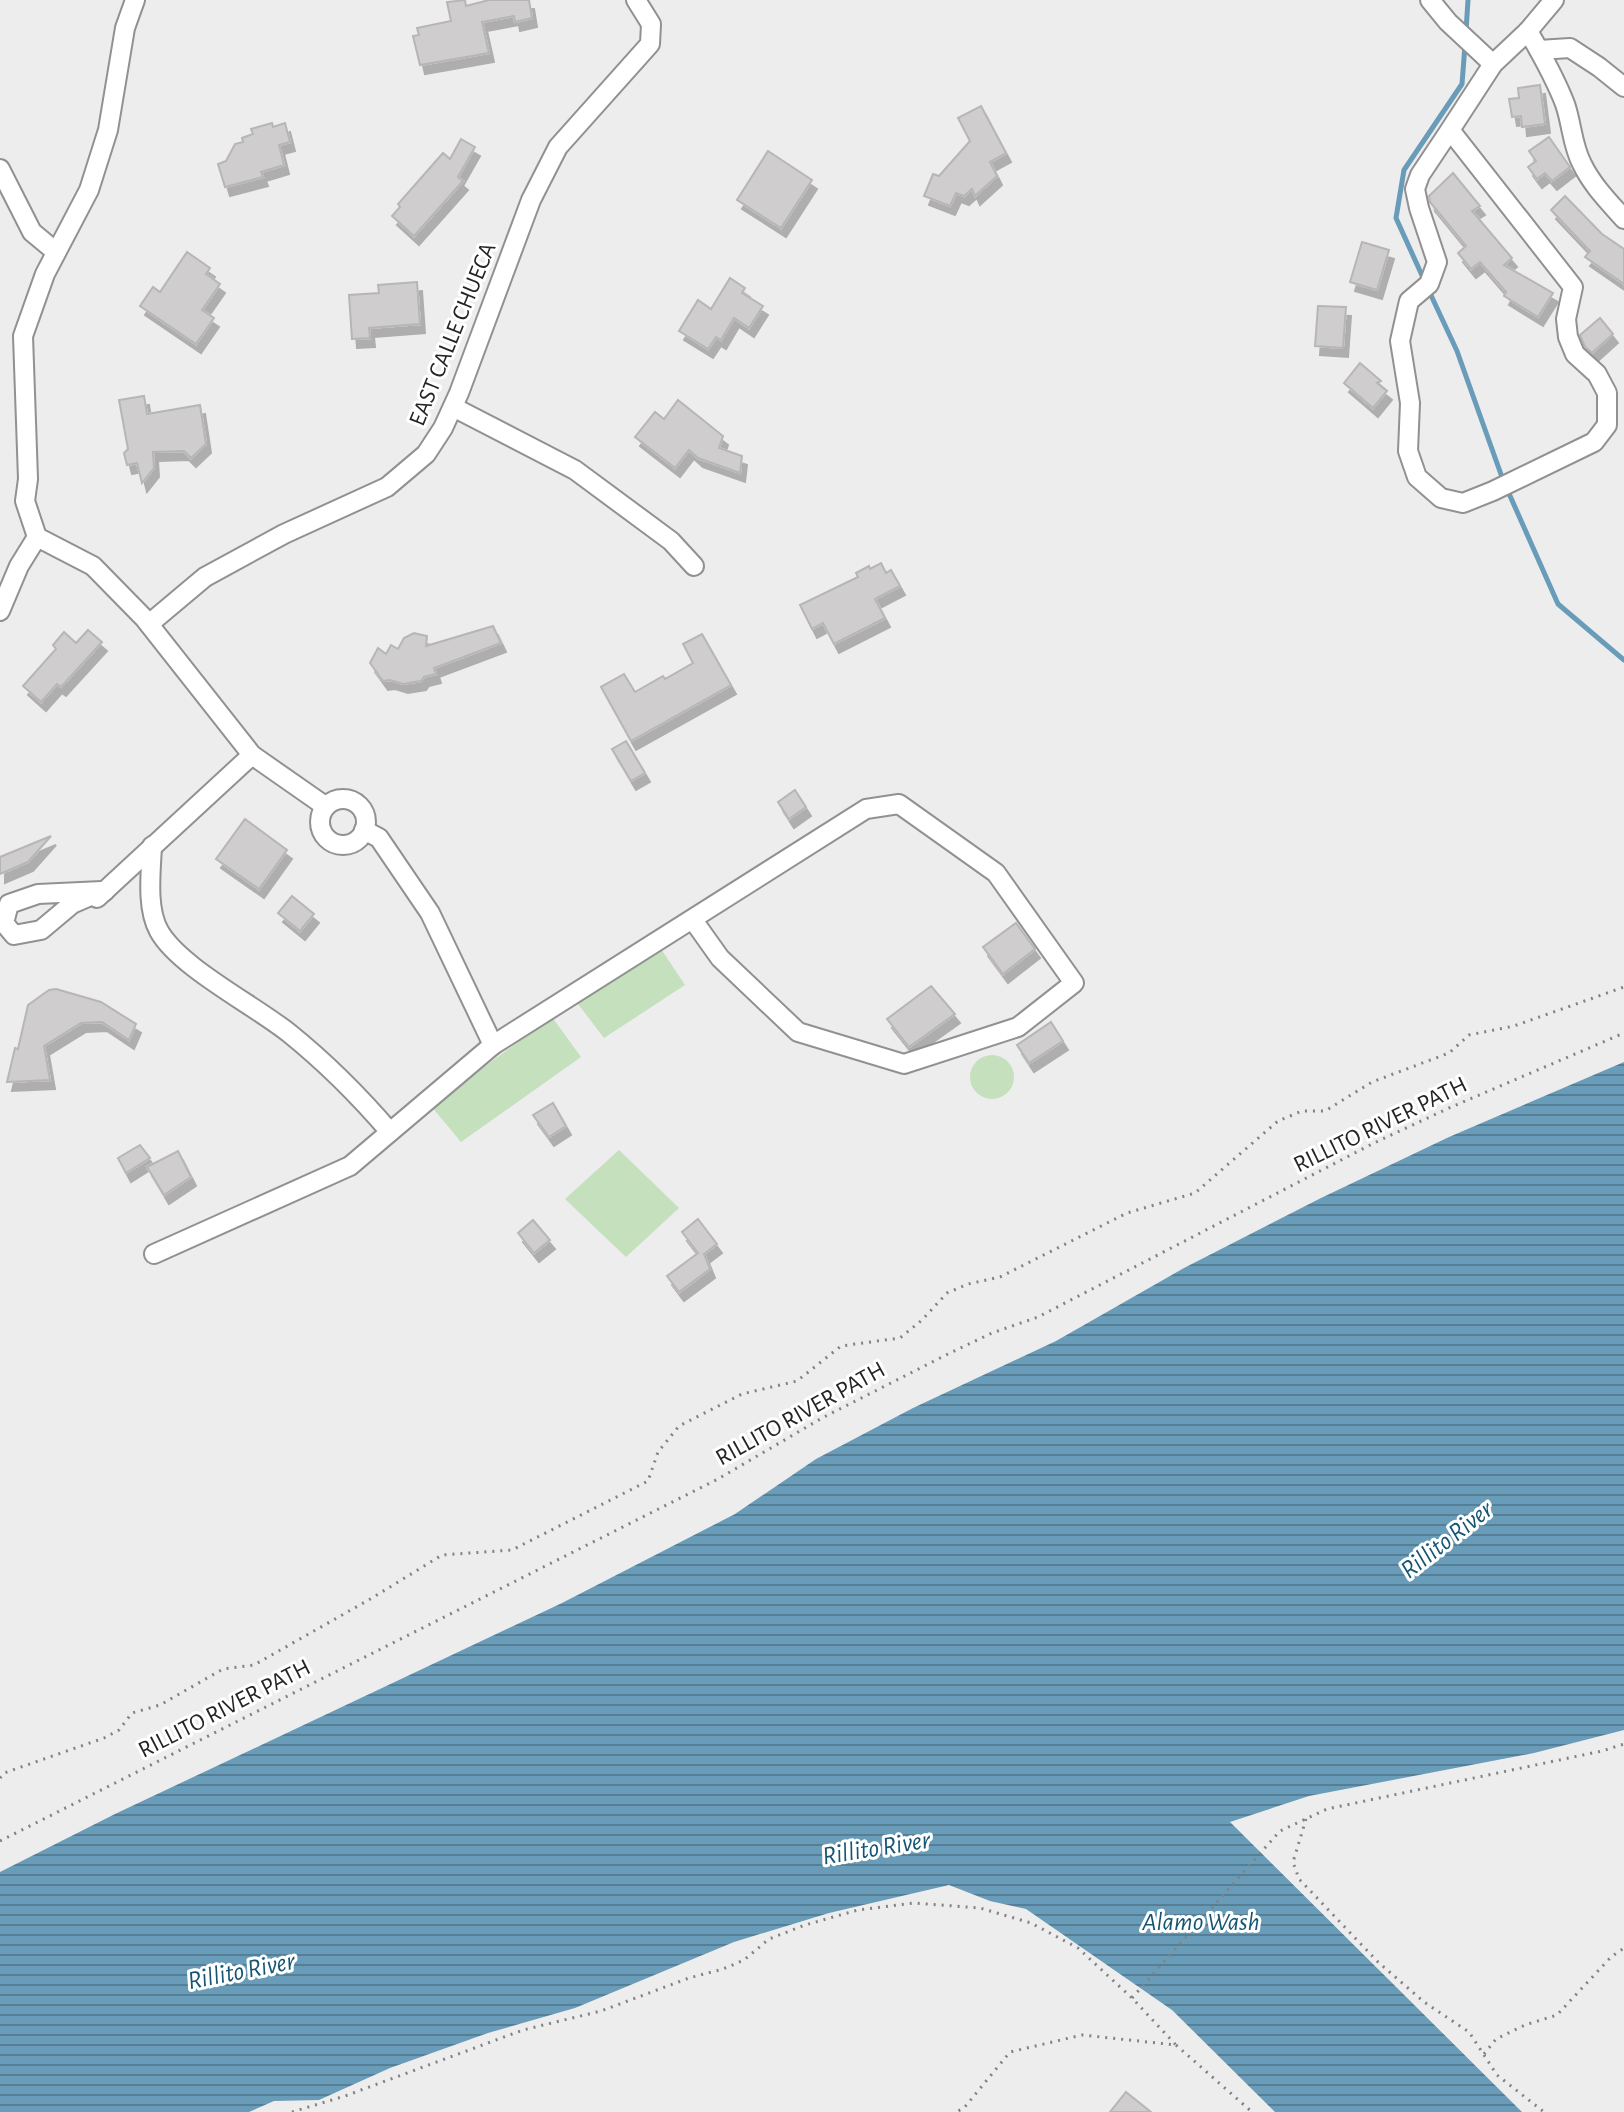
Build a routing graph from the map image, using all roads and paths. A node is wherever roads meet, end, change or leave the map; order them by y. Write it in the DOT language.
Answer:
graph roads {
  1 [pos="135,0"];
  2 [pos="636,0"];
  3 [pos="1430,0"];
  4 [pos="1554,0"];
  5 [pos="1528,31"];
  6 [pos="1539,50"];
  7 [pos="1493,64"];
  8 [pos="1624,87"];
  9 [pos="1450,130"];
  10 [pos="0,169"];
  11 [pos="1624,219"];
  12 [pos="56,252"];
  13 [pos="453,407"];
  14 [pos="37,537"];
  15 [pos="694,566"];
  16 [pos="0,611"];
  17 [pos="149,624"];
  18 [pos="252,755"];
  19 [pos="325,806"];
  20 [pos="364,830"];
  21 [pos="152,846"];
  22 [pos="104,891"];
  23 [pos="83,910"];
  24 [pos="693,920"];
  25 [pos="1624,987"];
  26 [pos="1624,1033"];
  27 [pos="493,1045"];
  28 [pos="390,1132"];
  29 [pos="154,1254"];
  30 [pos="1624,1744"];
  31 [pos="1,1775"];
  32 [pos="1307,1818"];
  33 [pos="0,1841"];
  34 [pos="1624,1948"];
  35 [pos="1132,1998"];
  36 [pos="1176,2045"];
  37 [pos="1484,2054"];
  38 [pos="292,2112"];
  39 [pos="956,2112"];
  40 [pos="1252,2112"];
  41 [pos="1544,2112"];
  1 -- 12 [label="street"];
  2 -- 13 [label="street, EAST CALLE CHUECA"];
  3 -- 7 [label="street"];
  4 -- 5 [label="street"];
  5 -- 6 [label="street"];
  5 -- 7 [label="street"];
  6 -- 8 [label="street"];
  6 -- 11 [label="street"];
  7 -- 9 [label="street"];
  9 -- 9 [label="street"];
  10 -- 12 [label="street"];
  12 -- 14 [label="street"];
  13 -- 15 [label="street"];
  13 -- 17 [label="street, EAST CALLE CHUECA"];
  14 -- 16 [label="street"];
  14 -- 17 [label="street"];
  17 -- 18 [label="street"];
  18 -- 19 [label="street"];
  18 -- 21 [label="street"];
  19 -- 20 [label="street"];
  19 -- 20 [label="street"];
  20 -- 27 [label="street"];
  21 -- 22 [label="street"];
  21 -- 28 [label="street"];
  22 -- 22 [label="street"];
  22 -- 23 [label="street"];
  24 -- 24 [label="street"];
  24 -- 27 [label="street"];
  25 -- 31 [label="path"];
  26 -- 33 [label="path, RILLITO RIVER PATH"];
  27 -- 28 [label="street"];
  28 -- 29 [label="street"];
  30 -- 32 [label="path"];
  32 -- 35 [label="path"];
  32 -- 37 [label="path"];
  34 -- 37 [label="path"];
  35 -- 36 [label="path"];
  35 -- 38 [label="path"];
  36 -- 39 [label="path"];
  36 -- 40 [label="path"];
  37 -- 41 [label="path"];
}
